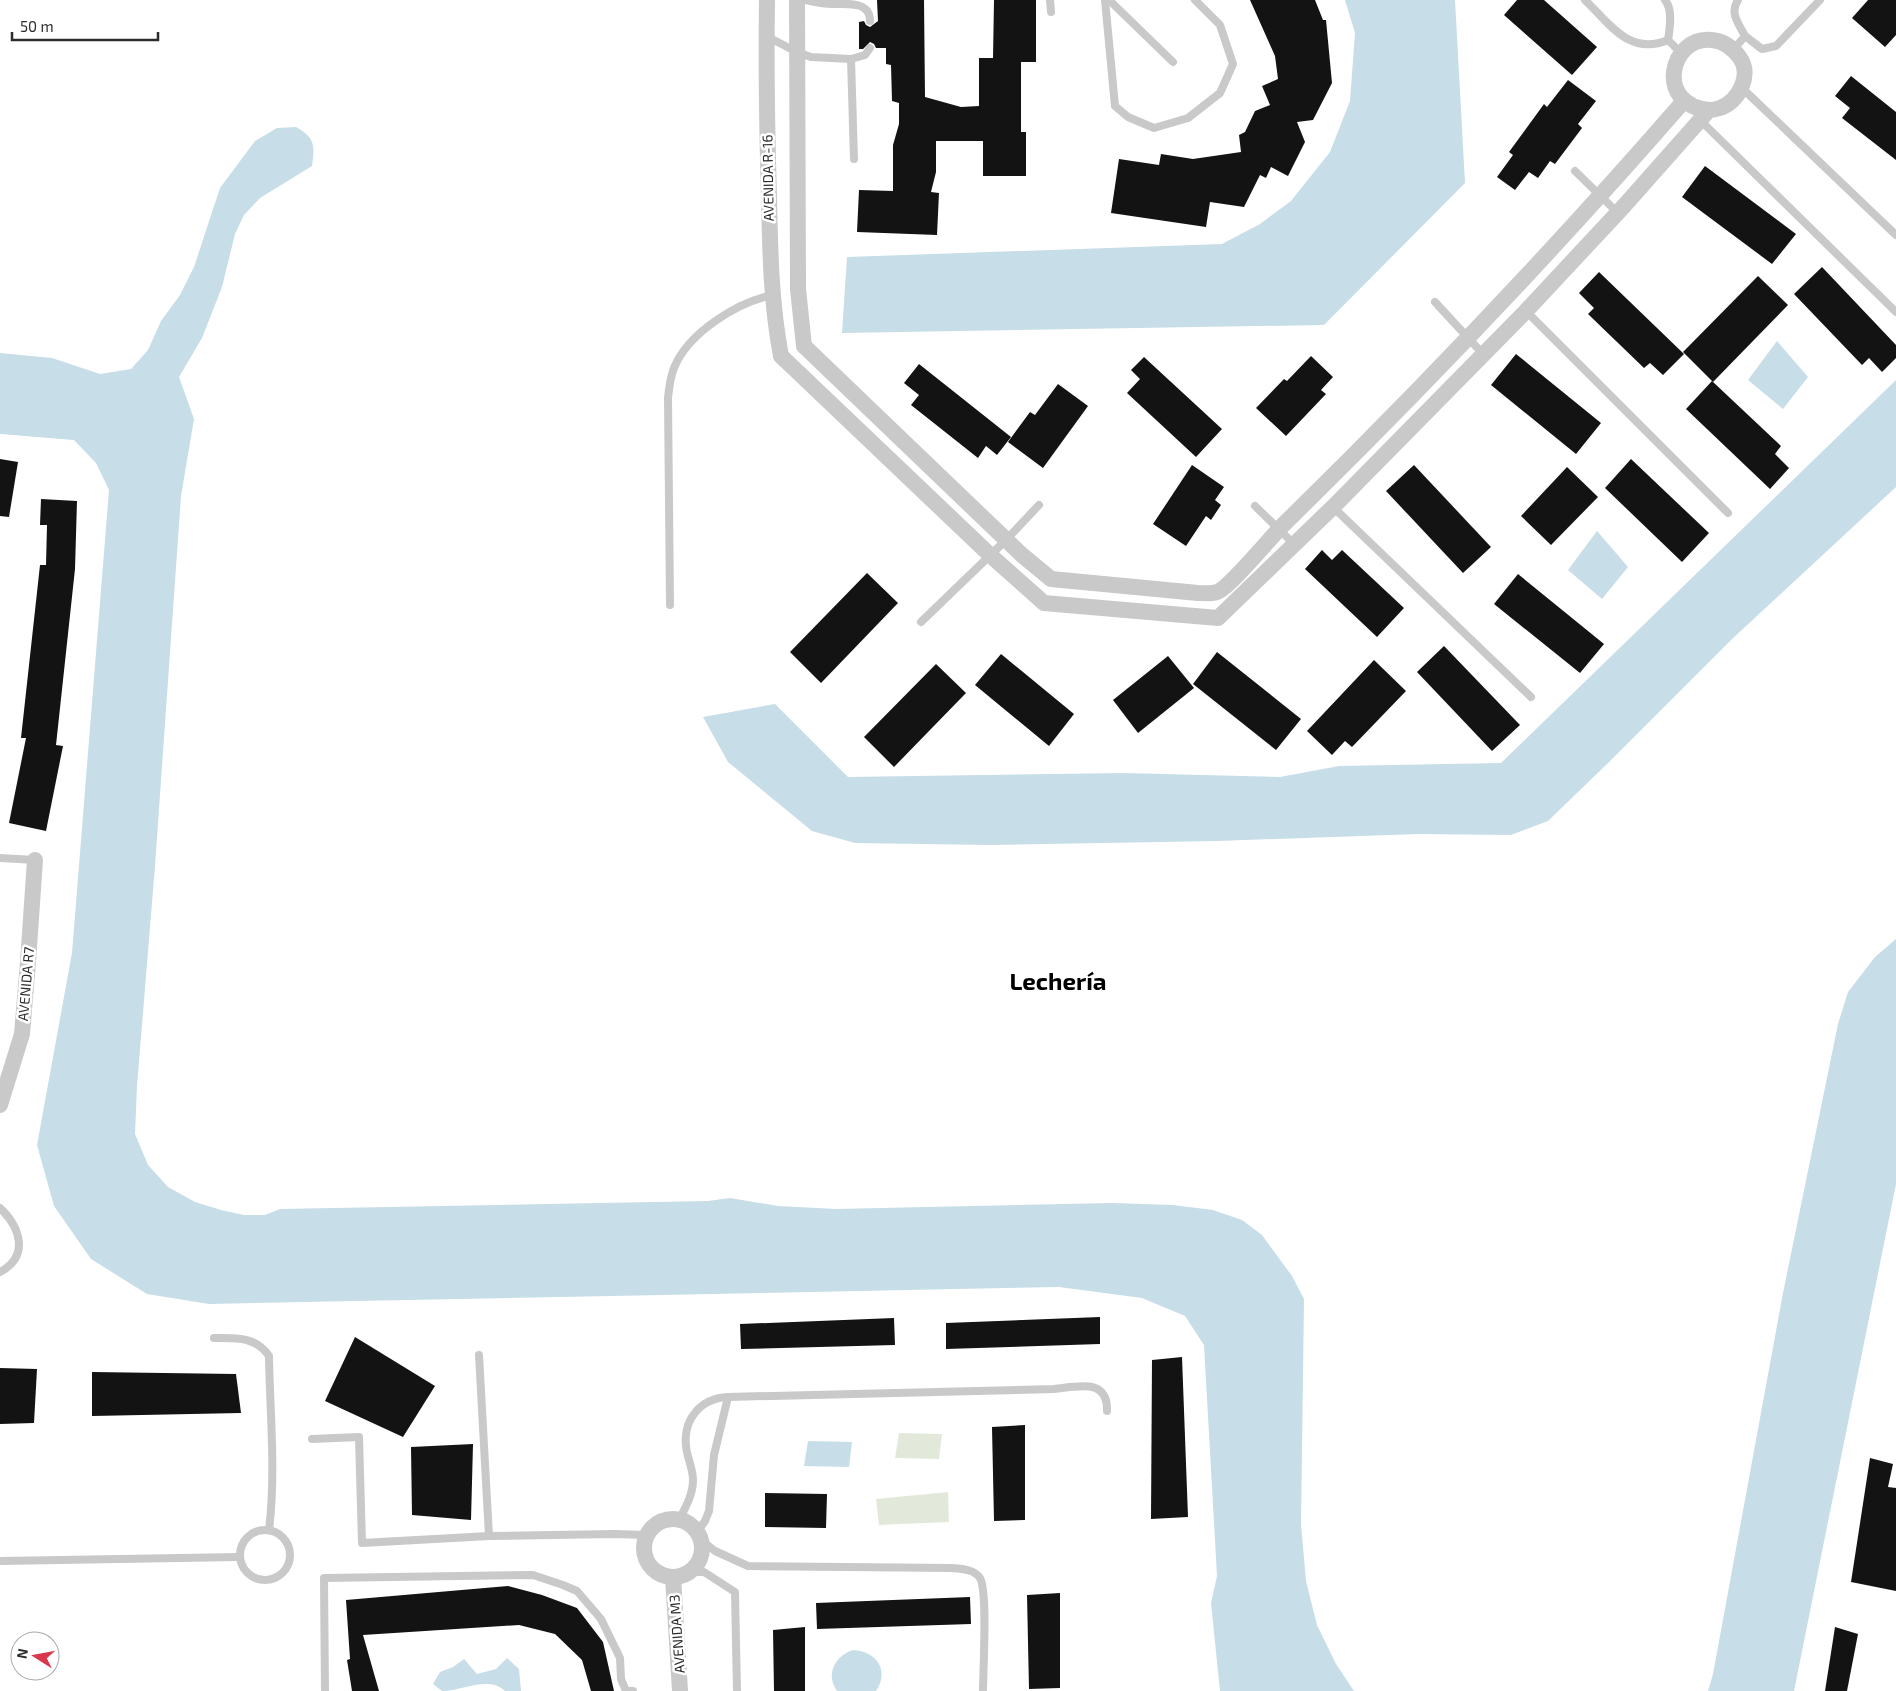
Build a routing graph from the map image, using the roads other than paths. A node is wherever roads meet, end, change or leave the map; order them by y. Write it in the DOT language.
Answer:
graph roads {
  1 [pos="767,0"];
  2 [pos="797,0"];
  3 [pos="806,0"];
  4 [pos="1050,0"];
  5 [pos="1105,0"];
  6 [pos="1109,0"];
  7 [pos="1195,0"];
  8 [pos="1585,0"];
  9 [pos="1664,0"];
  10 [pos="1738,0"];
  11 [pos="1820,0"];
  12 [pos="847,1"];
  13 [pos="1051,12"];
  14 [pos="870,21"];
  15 [pos="766,36"];
  16 [pos="1745,36"];
  17 [pos="1668,40"];
  18 [pos="870,48"];
  19 [pos="1734,50"];
  20 [pos="797,52"];
  21 [pos="1681,53"];
  22 [pos="851,59"];
  23 [pos="1173,62"];
  24 [pos="1742,88"];
  25 [pos="1683,102"];
  26 [pos="1705,115"];
  27 [pos="854,159"];
  28 [pos="1575,171"];
  29 [pos="1602,196"];
  30 [pos="1618,213"];
  31 [pos="1896,235"];
  32 [pos="773,295"];
  33 [pos="1435,302"];
  34 [pos="1526,311"];
  35 [pos="1896,312"];
  36 [pos="1468,338"];
  37 [pos="804,346"];
  38 [pos="1483,354"];
  39 [pos="781,356"];
  40 [pos="1412,395"];
  41 [pos="1428,410"];
  42 [pos="1039,505"];
  43 [pos="1255,506"];
  44 [pos="1333,507"];
  45 [pos="1728,513"];
  46 [pos="1279,529"];
  47 [pos="1006,540"];
  48 [pos="1295,545"];
  49 [pos="990,554"];
  50 [pos="670,605"];
  51 [pos="921,622"];
  52 [pos="1532,697"];
  53 [pos="0,858"];
  54 [pos="34,860"];
  55 [pos="0,1105"];
  56 [pos="0,1208"];
  57 [pos="0,1272"];
  58 [pos="214,1338"];
  59 [pos="479,1355"];
  60 [pos="728,1397"];
  61 [pos="1107,1411"];
  62 [pos="312,1439"];
  63 [pos="679,1520"];
  64 [pos="269,1530"];
  65 [pos="489,1536"];
  66 [pos="647,1536"];
  67 [pos="699,1536"];
  68 [pos="239,1557"];
  69 [pos="0,1561"];
  70 [pos="690,1572"];
  71 [pos="673,1577"];
  72 [pos="325,1691"];
  73 [pos="633,1691"];
  74 [pos="680,1691"];
  75 [pos="736,1691"];
  76 [pos="983,1691"];
  1 -- 15 [label="street, AVENIDA R-16"];
  2 -- 20 [label="street"];
  3 -- 12 [label="lane"];
  4 -- 13 [label="lane"];
  5 -- 7 [label="lane"];
  6 -- 23 [label="lane"];
  8 -- 17 [label="lane"];
  9 -- 17 [label="lane"];
  10 -- 16 [label="lane"];
  11 -- 16 [label="lane"];
  12 -- 14 [label="lane"];
  15 -- 20 [label="lane"];
  15 -- 32 [label="street, AVENIDA R-16"];
  16 -- 19 [label="lane"];
  17 -- 21 [label="lane"];
  18 -- 22 [label="lane"];
  19 -- 21 [label="street"];
  19 -- 24 [label="street"];
  20 -- 22 [label="lane"];
  20 -- 37 [label="street"];
  21 -- 25 [label="street"];
  22 -- 27 [label="lane"];
  24 -- 26 [label="street"];
  24 -- 31 [label="lane"];
  25 -- 26 [label="street"];
  25 -- 29 [label="street"];
  26 -- 30 [label="street"];
  26 -- 35 [label="lane"];
  28 -- 29 [label="lane"];
  29 -- 30 [label="lane"];
  29 -- 36 [label="street"];
  30 -- 34 [label="street"];
  32 -- 39 [label="street, AVENIDA R-16"];
  32 -- 50 [label="lane"];
  33 -- 36 [label="lane"];
  34 -- 38 [label="street"];
  34 -- 45 [label="lane"];
  36 -- 38 [label="lane"];
  36 -- 40 [label="street"];
  37 -- 39 [label="street"];
  37 -- 47 [label="street"];
  38 -- 41 [label="street"];
  39 -- 49 [label="street"];
  40 -- 41 [label="street"];
  40 -- 46 [label="street"];
  41 -- 44 [label="street"];
  42 -- 47 [label="lane"];
  43 -- 46 [label="lane"];
  44 -- 48 [label="street"];
  44 -- 52 [label="lane"];
  46 -- 47 [label="street"];
  46 -- 48 [label="lane"];
  47 -- 49 [label="lane"];
  48 -- 49 [label="street"];
  49 -- 51 [label="lane"];
  53 -- 54 [label="lane"];
  54 -- 55 [label="street, AVENIDA R7"];
  56 -- 57 [label="lane"];
  58 -- 64 [label="lane"];
  59 -- 65 [label="lane"];
  60 -- 61 [label="lane"];
  60 -- 63 [label="lane"];
  60 -- 67 [label="lane"];
  62 -- 65 [label="lane"];
  63 -- 66 [label="street"];
  63 -- 67 [label="street"];
  64 -- 68 [label="lane"];
  64 -- 68 [label="lane"];
  65 -- 66 [label="lane"];
  66 -- 71 [label="street"];
  67 -- 70 [label="street"];
  67 -- 76 [label="lane"];
  68 -- 69 [label="lane"];
  70 -- 71 [label="street"];
  70 -- 75 [label="lane"];
  71 -- 74 [label="street, AVENIDA M3"];
  72 -- 73 [label="lane"];
}
